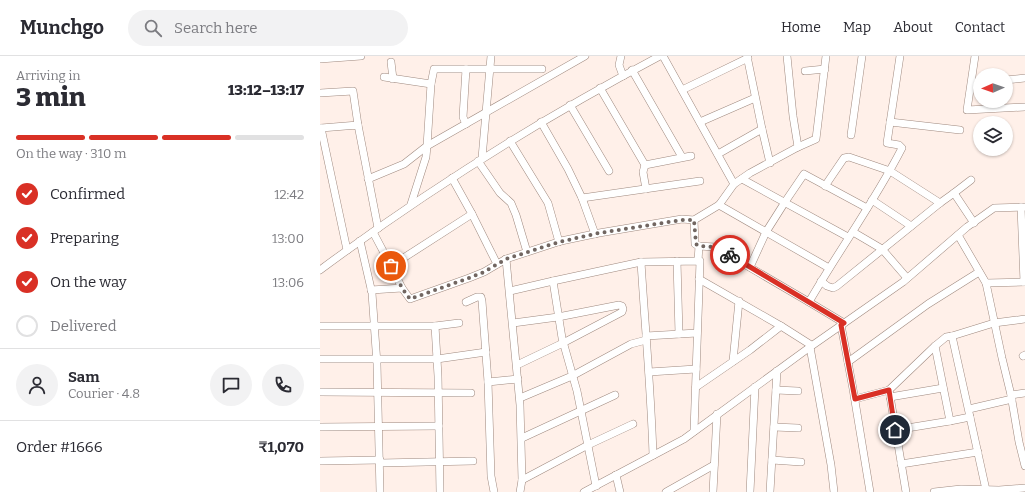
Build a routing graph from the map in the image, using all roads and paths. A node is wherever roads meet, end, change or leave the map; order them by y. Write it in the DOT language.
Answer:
graph roads {
  1 [pos="361,56"];
  2 [pos="491,56"];
  3 [pos="585,56"];
  4 [pos="621,56"];
  5 [pos="660,56"];
  6 [pos="663,56"];
  7 [pos="787,56"];
  8 [pos="826,56"];
  9 [pos="862,56"];
  10 [pos="900,56"];
  11 [pos="972,56"];
  12 [pos="975,56"];
  13 [pos="748,57"];
  14 [pos="320,59"];
  15 [pos="391,62"];
  16 [pos="466,69"];
  17 [pos="491,69"];
  18 [pos="542,69"];
  19 [pos="825,69"];
  20 [pos="632,70"];
  21 [pos="805,71"];
  22 [pos="623,76"];
  23 [pos="384,77"];
  24 [pos="393,78"];
  25 [pos="1025,78"];
  26 [pos="1013,79"];
  27 [pos="431,84"];
  28 [pos="600,88"];
  29 [pos="682,90"];
  30 [pos="320,93"];
  31 [pos="755,98"];
  32 [pos="570,105"];
  33 [pos="1025,107"];
  34 [pos="486,113"];
  35 [pos="541,122"];
  36 [pos="700,122"];
  37 [pos="890,122"];
  38 [pos="466,124"];
  39 [pos="358,125"];
  40 [pos="321,128"];
  41 [pos="762,129"];
  42 [pos="960,130"];
  43 [pos="851,135"];
  44 [pos="510,142"];
  45 [pos="427,146"];
  46 [pos="798,147"];
  47 [pos="718,154"];
  48 [pos="691,156"];
  49 [pos="682,157"];
  50 [pos="480,160"];
  51 [pos="770,163"];
  52 [pos="645,165"];
  53 [pos="609,171"];
  54 [pos="890,171"];
  55 [pos="452,178"];
  56 [pos="742,178"];
  57 [pos="368,179"];
  58 [pos="971,180"];
  59 [pos="700,181"];
  60 [pos="734,184"];
  61 [pos="825,186"];
  62 [pos="646,189"];
  63 [pos="954,193"];
  64 [pos="582,198"];
  65 [pos="872,200"];
  66 [pos="785,202"];
  67 [pos="940,202"];
  68 [pos="411,204"];
  69 [pos="719,205"];
  70 [pos="1023,207"];
  71 [pos="867,208"];
  72 [pos="472,214"];
  73 [pos="694,220"];
  74 [pos="974,223"];
  75 [pos="911,226"];
  76 [pos="375,230"];
  77 [pos="766,232"];
  78 [pos="595,234"];
  79 [pos="850,234"];
  80 [pos="958,235"];
  81 [pos="360,241"];
  82 [pos="559,242"];
  83 [pos="699,246"];
  84 [pos="882,249"];
  85 [pos="347,250"];
  86 [pos="527,252"];
  87 [pos="506,259"];
  88 [pos="678,261"];
  89 [pos="698,261"];
  90 [pos="641,262"];
  91 [pos="497,264"];
  92 [pos="391,266"];
  93 [pos="750,267"];
  94 [pos="829,268"];
  95 [pos="320,270"];
  96 [pos="979,272"];
  97 [pos="907,278"];
  98 [pos="699,279"];
  99 [pos="553,281"];
  100 [pos="821,281"];
  101 [pos="1024,282"];
  102 [pos="986,283"];
  103 [pos="402,288"];
  104 [pos="371,290"];
  105 [pos="510,291"];
  106 [pos="466,302"];
  107 [pos="739,302"];
  108 [pos="809,302"];
  109 [pos="558,317"];
  110 [pos="1025,319"];
  111 [pos="459,323"];
  112 [pos="513,323"];
  113 [pos="994,323"];
  114 [pos="842,324"];
  115 [pos="374,325"];
  116 [pos="320,326"];
  117 [pos="435,326"];
  118 [pos="781,326"];
  119 [pos="697,333"];
  120 [pos="679,334"];
  121 [pos="952,336"];
  122 [pos="646,338"];
  123 [pos="563,343"];
  124 [pos="811,346"];
  125 [pos="935,346"];
  126 [pos="486,352"];
  127 [pos="320,358"];
  128 [pos="377,359"];
  129 [pos="437,359"];
  130 [pos="733,361"];
  131 [pos="848,362"];
  132 [pos="517,365"];
  133 [pos="696,369"];
  134 [pos="777,371"];
  135 [pos="649,372"];
  136 [pos="572,376"];
  137 [pos="518,380"];
  138 [pos="488,382"];
  139 [pos="755,386"];
  140 [pos="696,387"];
  141 [pos="943,388"];
  142 [pos="776,390"];
  143 [pos="798,391"];
  144 [pos="320,392"];
  145 [pos="378,393"];
  146 [pos="438,393"];
  147 [pos="471,393"];
  148 [pos="1025,393"];
  149 [pos="889,394"];
  150 [pos="615,395"];
  151 [pos="1012,397"];
  152 [pos="520,398"];
  153 [pos="855,399"];
  154 [pos="969,409"];
  155 [pos="581,411"];
  156 [pos="717,414"];
  157 [pos="970,417"];
  158 [pos="950,421"];
  159 [pos="633,424"];
  160 [pos="439,426"];
  161 [pos="320,427"];
  162 [pos="379,427"];
  163 [pos="774,427"];
  164 [pos="798,428"];
  165 [pos="895,430"];
  166 [pos="694,431"];
  167 [pos="522,438"];
  168 [pos="588,445"];
  169 [pos="978,452"];
  170 [pos="653,455"];
  171 [pos="772,460"];
  172 [pos="320,461"];
  173 [pos="380,461"];
  174 [pos="473,461"];
  175 [pos="440,462"];
  176 [pos="801,462"];
  177 [pos="901,464"];
  178 [pos="714,465"];
  179 [pos="1025,466"];
  180 [pos="616,475"];
  181 [pos="522,480"];
  182 [pos="596,486"];
  183 [pos="1025,488"];
  184 [pos="986,490"];
  185 [pos="380,492"];
  186 [pos="440,492"];
  187 [pos="494,492"];
  188 [pos="520,492"];
  189 [pos="584,492"];
  190 [pos="620,492"];
  191 [pos="666,492"];
  192 [pos="713,492"];
  193 [pos="750,492"];
  194 [pos="770,492"];
  195 [pos="834,492"];
  196 [pos="870,492"];
  197 [pos="906,492"];
  198 [pos="934,492"];
  1 -- 14 [label="street"];
  2 -- 17 [label="street"];
  3 -- 34 [label="street"];
  4 -- 22 [label="street"];
  5 -- 20 [label="street"];
  6 -- 29 [label="street"];
  7 -- 46 [label="street"];
  8 -- 19 [label="street"];
  9 -- 43 [label="street"];
  10 -- 37 [label="street"];
  11 -- 12 [label="street"];
  12 -- 33 [label="street"];
  13 -- 29 [label="street"];
  13 -- 31 [label="street"];
  15 -- 24 [label="street"];
  16 -- 17 [label="street"];
  16 -- 27 [label="street"];
  16 -- 38 [label="street"];
  17 -- 18 [label="street"];
  17 -- 34 [label="street"];
  19 -- 21 [label="street"];
  19 -- 46 [label="street"];
  20 -- 22 [label="street"];
  20 -- 49 [label="street"];
  22 -- 28 [label="street"];
  23 -- 24 [label="street"];
  24 -- 27 [label="street"];
  25 -- 26 [label="street"];
  27 -- 45 [label="street"];
  28 -- 32 [label="street"];
  28 -- 52 [label="street"];
  29 -- 36 [label="street"];
  30 -- 39 [label="street"];
  31 -- 36 [label="street"];
  31 -- 41 [label="street"];
  32 -- 35 [label="street"];
  32 -- 53 [label="street"];
  34 -- 38 [label="street"];
  34 -- 50 [label="street"];
  35 -- 44 [label="street"];
  35 -- 64 [label="street"];
  36 -- 47 [label="street"];
  37 -- 42 [label="street"];
  37 -- 54 [label="street"];
  38 -- 45 [label="street"];
  39 -- 40 [label="street"];
  39 -- 57 [label="street"];
  40 -- 85 [label="street"];
  41 -- 47 [label="street"];
  41 -- 51 [label="street"];
  44 -- 50 [label="street"];
  44 -- 82 [label="street"];
  45 -- 57 [label="street"];
  45 -- 68 [label="street"];
  46 -- 51 [label="street"];
  47 -- 60 [label="street"];
  48 -- 49 [label="street"];
  49 -- 52 [label="street"];
  50 -- 55 [label="street"];
  50 -- 86 [label="street"];
  51 -- 56 [label="street"];
  52 -- 62 [label="street"];
  54 -- 61 [label="street"];
  54 -- 65 [label="street"];
  54 -- 67 [label="street"];
  55 -- 68 [label="street"];
  55 -- 72 [label="street"];
  56 -- 60 [label="street"];
  56 -- 66 [label="street"];
  57 -- 76 [label="street"];
  58 -- 63 [label="street"];
  59 -- 62 [label="street"];
  60 -- 69 [label="street"];
  61 -- 66 [label="street"];
  61 -- 71 [label="street"];
  62 -- 64 [label="street"];
  63 -- 67 [label="street"];
  63 -- 74 [label="street"];
  64 -- 78 [label="street"];
  65 -- 71 [label="street"];
  65 -- 75 [label="street"];
  66 -- 77 [label="street"];
  66 -- 79 [label="street"];
  67 -- 75 [label="street"];
  68 -- 76 [label="street"];
  69 -- 73 [label="street"];
  69 -- 77 [label="street"];
  70 -- 74 [label="street"];
  70 -- 101 [label="street"];
  71 -- 79 [label="street"];
  72 -- 91 [label="street"];
  72 -- 92 [label="street"];
  73 -- 78 [label="street"];
  73 -- 83 [label="street"];
  74 -- 80 [label="street"];
  75 -- 84 [label="street"];
  76 -- 81 [label="street"];
  76 -- 92 [label="street"];
  77 -- 93 [label="street"];
  77 -- 94 [label="street"];
  78 -- 82 [label="street"];
  79 -- 84 [label="street"];
  79 -- 94 [label="street"];
  80 -- 96 [label="street"];
  80 -- 97 [label="street"];
  81 -- 85 [label="street"];
  81 -- 104 [label="street"];
  82 -- 86 [label="street"];
  83 -- 89 [label="street"];
  83 -- 93 [label="street"];
  84 -- 97 [label="street"];
  84 -- 100 [label="street"];
  85 -- 95 [label="street"];
  86 -- 87 [label="street"];
  87 -- 91 [label="street"];
  87 -- 105 [label="street"];
  88 -- 89 [label="street"];
  88 -- 90 [label="street"];
  88 -- 120 [label="street"];
  89 -- 98 [label="street"];
  90 -- 99 [label="street"];
  90 -- 122 [label="street"];
  91 -- 103 [label="street"];
  92 -- 103 [label="street"];
  93 -- 108 [label="street"];
  94 -- 100 [label="street"];
  96 -- 102 [label="street"];
  96 -- 131 [label="street"];
  97 -- 114 [label="street"];
  98 -- 107 [label="street"];
  98 -- 119 [label="street"];
  99 -- 105 [label="street"];
  99 -- 109 [label="street"];
  100 -- 108 [label="street"];
  101 -- 102 [label="street"];
  102 -- 113 [label="street"];
  103 -- 104 [label="street"];
  104 -- 115 [label="street"];
  105 -- 112 [label="street"];
  106 -- 126 [label="street"];
  107 -- 118 [label="street"];
  107 -- 130 [label="street"];
  108 -- 114 [label="street"];
  109 -- 112 [label="street"];
  109 -- 123 [label="street"];
  109 -- 123 [label="street"];
  110 -- 113 [label="street"];
  111 -- 117 [label="street"];
  112 -- 132 [label="street"];
  113 -- 121 [label="street"];
  113 -- 151 [label="street"];
  114 -- 124 [label="street"];
  114 -- 131 [label="street"];
  115 -- 116 [label="street"];
  115 -- 117 [label="street"];
  115 -- 128 [label="street"];
  117 -- 129 [label="street"];
  118 -- 124 [label="street"];
  118 -- 130 [label="street"];
  119 -- 120 [label="street"];
  119 -- 133 [label="street"];
  120 -- 122 [label="street"];
  121 -- 125 [label="street"];
  121 -- 154 [label="street"];
  122 -- 135 [label="street"];
  122 -- 136 [label="street"];
  123 -- 132 [label="street"];
  123 -- 136 [label="street"];
  124 -- 134 [label="street"];
  124 -- 195 [label="street"];
  125 -- 141 [label="street"];
  125 -- 149 [label="street"];
  126 -- 129 [label="street"];
  126 -- 138 [label="street"];
  127 -- 128 [label="street"];
  128 -- 129 [label="street"];
  128 -- 145 [label="street"];
  129 -- 146 [label="street"];
  130 -- 140 [label="street"];
  131 -- 153 [label="street"];
  132 -- 137 [label="street"];
  133 -- 135 [label="street"];
  133 -- 140 [label="street"];
  134 -- 139 [label="street"];
  134 -- 142 [label="street"];
  135 -- 170 [label="street"];
  136 -- 152 [label="street"];
  136 -- 155 [label="street"];
  137 -- 138 [label="street"];
  137 -- 152 [label="street"];
  138 -- 187 [label="street"];
  139 -- 156 [label="street"];
  139 -- 193 [label="street"];
  140 -- 166 [label="street"];
  141 -- 149 [label="street"];
  141 -- 158 [label="street"];
  142 -- 143 [label="street"];
  142 -- 163 [label="street"];
  144 -- 145 [label="street"];
  145 -- 146 [label="street"];
  145 -- 162 [label="street"];
  146 -- 147 [label="street"];
  146 -- 160 [label="street"];
  148 -- 151 [label="street"];
  149 -- 153 [label="street"];
  149 -- 165 [label="street"];
  150 -- 155 [label="street"];
  151 -- 154 [label="street"];
  151 -- 179 [label="street"];
  152 -- 167 [label="street"];
  153 -- 196 [label="street"];
  154 -- 157 [label="street"];
  155 -- 167 [label="street"];
  155 -- 168 [label="street"];
  156 -- 166 [label="street"];
  156 -- 178 [label="street"];
  157 -- 158 [label="street"];
  157 -- 169 [label="street"];
  158 -- 165 [label="street"];
  159 -- 168 [label="street"];
  160 -- 162 [label="street"];
  160 -- 175 [label="street"];
  161 -- 162 [label="street"];
  162 -- 173 [label="street"];
  163 -- 164 [label="street"];
  163 -- 171 [label="street"];
  165 -- 177 [label="street"];
  166 -- 170 [label="street"];
  167 -- 181 [label="street"];
  168 -- 181 [label="street"];
  168 -- 182 [label="street"];
  169 -- 177 [label="street"];
  169 -- 184 [label="street"];
  170 -- 180 [label="street"];
  171 -- 176 [label="street"];
  171 -- 194 [label="street"];
  172 -- 173 [label="street"];
  173 -- 175 [label="street"];
  173 -- 185 [label="street"];
  174 -- 175 [label="street"];
  175 -- 186 [label="street"];
  177 -- 197 [label="street"];
  178 -- 191 [label="street"];
  178 -- 192 [label="street"];
  180 -- 182 [label="street"];
  180 -- 190 [label="street"];
  181 -- 188 [label="street"];
  182 -- 189 [label="street"];
  183 -- 184 [label="street"];
  184 -- 198 [label="street"];
}
